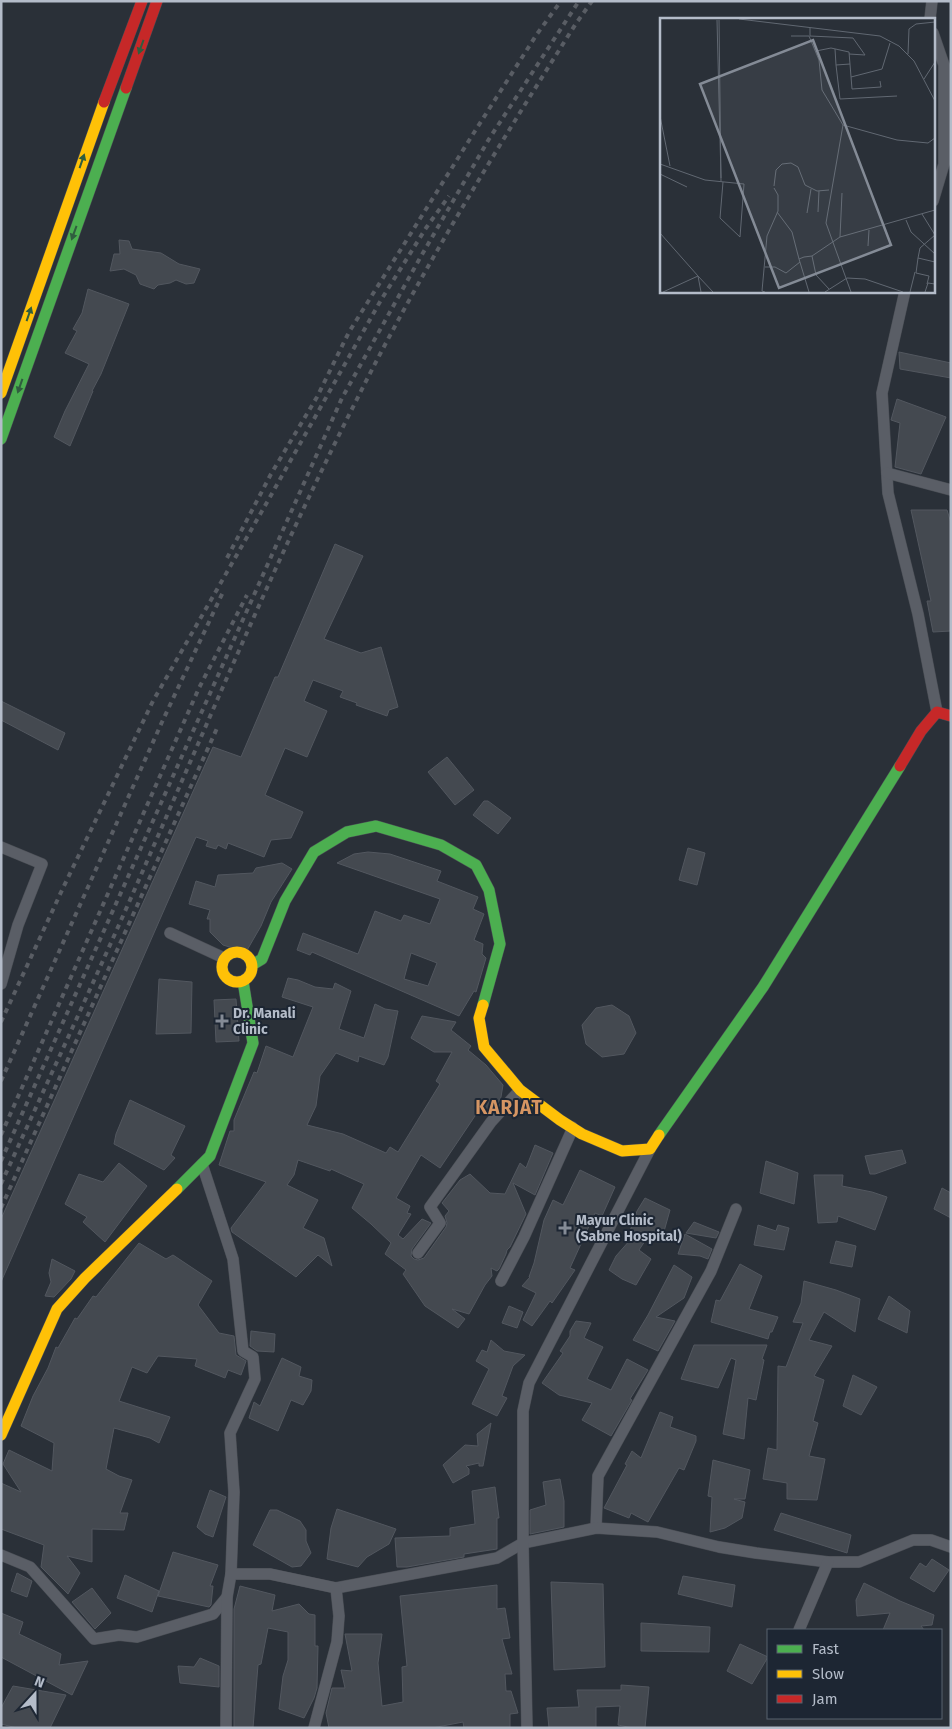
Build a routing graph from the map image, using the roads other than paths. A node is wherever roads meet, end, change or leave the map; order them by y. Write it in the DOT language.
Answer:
graph roads {
  1 [pos="142,1"];
  2 [pos="158,1"];
  3 [pos="932,1"];
  4 [pos="930,18"];
  5 [pos="934,36"];
  6 [pos="947,85"];
  7 [pos="934,198"];
  8 [pos="68,201"];
  9 [pos="83,206"];
  10 [pos="47,262"];
  11 [pos="61,268"];
  12 [pos="904,292"];
  13 [pos="1,393"];
  14 [pos="1,439"];
  15 [pos="886,473"];
  16 [pos="951,490"];
  17 [pos="937,712"];
  18 [pos="951,716"];
  19 [pos="1,847"];
  20 [pos="170,933"];
  21 [pos="224,958"];
  22 [pos="252,965"];
  23 [pos="242,981"];
  24 [pos="1,984"];
  25 [pos="520,1090"];
  26 [pos="572,1127"];
  27 [pos="650,1149"];
  28 [pos="202,1164"];
  29 [pos="736,1209"];
  30 [pos="418,1253"];
  31 [pos="501,1281"];
  32 [pos="1,1435"];
  33 [pos="596,1528"];
  34 [pos="523,1542"];
  35 [pos="951,1547"];
  36 [pos="1,1555"];
  37 [pos="828,1562"];
  38 [pos="231,1574"];
  39 [pos="336,1588"];
  40 [pos="227,1597"];
  41 [pos="799,1629"];
  42 [pos="226,1728"];
  43 [pos="314,1728"];
  44 [pos="527,1728"];
  8 -- 1 [label="street, one-way"];
  2 -- 9 [label="street, one-way"];
  3 -- 4 [label="street"];
  5 -- 6 [label="street"];
  6 -- 7 [label="street"];
  8 -- 9 [label="street"];
  8 -- 10 [label="street"];
  9 -- 11 [label="street, one-way"];
  10 -- 11 [label="street"];
  13 -- 10 [label="street, one-way"];
  11 -- 14 [label="street, one-way"];
  12 -- 15 [label="street"];
  15 -- 16 [label="street"];
  15 -- 17 [label="street"];
  17 -- 18 [label="street"];
  17 -- 27 [label="street"];
  19 -- 24 [label="street"];
  20 -- 21 [label="street"];
  21 -- 22 [label="street"];
  21 -- 23 [label="street"];
  22 -- 23 [label="street"];
  22 -- 25 [label="street"];
  23 -- 28 [label="street"];
  25 -- 26 [label="street"];
  25 -- 30 [label="street"];
  26 -- 27 [label="street"];
  26 -- 31 [label="street"];
  27 -- 34 [label="street"];
  28 -- 32 [label="street"];
  28 -- 38 [label="street"];
  29 -- 33 [label="street"];
  33 -- 34 [label="street"];
  33 -- 37 [label="street"];
  34 -- 39 [label="street"];
  34 -- 44 [label="street"];
  35 -- 37 [label="street"];
  36 -- 40 [label="street"];
  37 -- 41 [label="street"];
  38 -- 39 [label="street"];
  38 -- 40 [label="street"];
  39 -- 43 [label="street"];
  40 -- 42 [label="street"];
}
